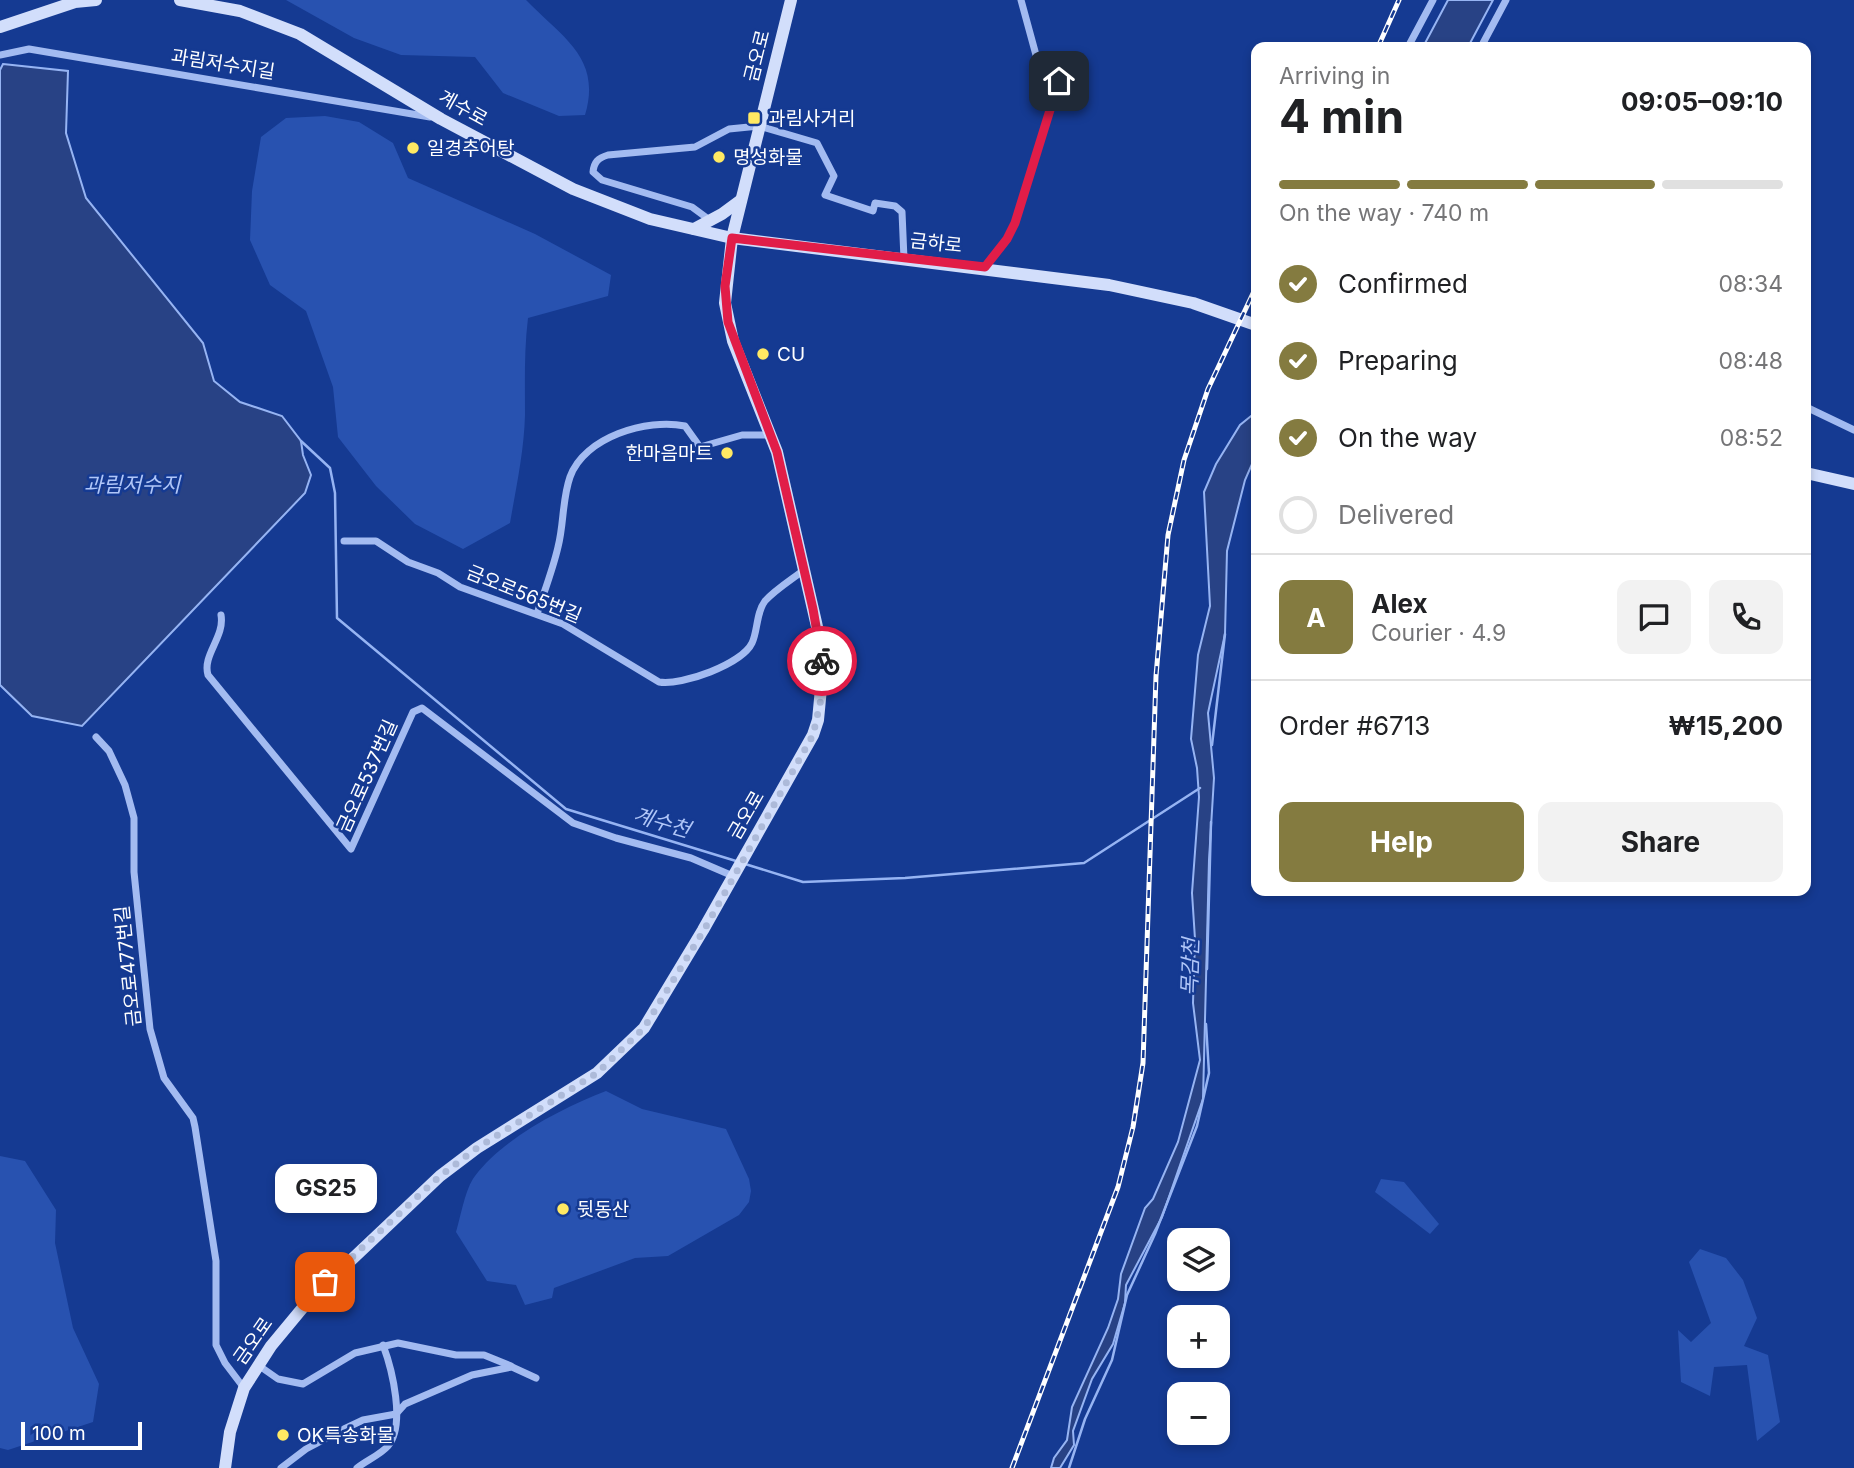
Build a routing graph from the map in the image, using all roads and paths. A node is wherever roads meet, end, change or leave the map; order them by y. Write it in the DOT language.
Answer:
graph roads {
  1 [pos="96,0"];
  2 [pos="180,0"];
  3 [pos="791,0"];
  4 [pos="1021,0"];
  5 [pos="1433,0"];
  6 [pos="1506,0"];
  7 [pos="0,27"];
  8 [pos="1411,42"];
  9 [pos="1484,42"];
  10 [pos="0,55"];
  11 [pos="441,119"];
  12 [pos="759,125"];
  13 [pos="741,200"];
  14 [pos="711,221"];
  15 [pos="692,229"];
  16 [pos="732,238"];
  17 [pos="904,259"];
  18 [pos="985,267"];
  19 [pos="1251,322"];
  20 [pos="1811,409"];
  21 [pos="1854,430"];
  22 [pos="771,435"];
  23 [pos="1811,474"];
  24 [pos="1854,484"];
  25 [pos="344,541"];
  26 [pos="805,570"];
  27 [pos="537,614"];
  28 [pos="221,615"];
  29 [pos="96,737"];
  30 [pos="734,874"];
  31 [pos="383,1345"];
  32 [pos="257,1365"];
  33 [pos="512,1367"];
  34 [pos="536,1378"];
  35 [pos="244,1388"];
  36 [pos="396,1414"];
  37 [pos="225,1468"];
  38 [pos="281,1468"];
  39 [pos="357,1468"];
  1 -- 7 [label="main road"];
  2 -- 11 [label="main road, 계수로"];
  3 -- 12 [label="main road, 금오로"];
  4 -- 18 [label="street"];
  5 -- 8 [label="street"];
  6 -- 9 [label="street"];
  10 -- 11 [label="street, 과림저수지길"];
  11 -- 15 [label="main road, 계수로"];
  12 -- 13 [label="main road, 금오로"];
  12 -- 14 [label="street"];
  12 -- 17 [label="street"];
  13 -- 14 [label="main road"];
  13 -- 16 [label="main road, 금오로"];
  14 -- 15 [label="main road"];
  15 -- 16 [label="main road, 계수로"];
  16 -- 17 [label="main road, 금하로"];
  16 -- 22 [label="main road, 금오로"];
  17 -- 18 [label="main road, 금하로"];
  18 -- 19 [label="main road, 금하로"];
  20 -- 21 [label="street"];
  22 -- 26 [label="main road, 금오로"];
  22 -- 27 [label="street"];
  23 -- 24 [label="main road"];
  25 -- 27 [label="street, 금오로565번길"];
  26 -- 27 [label="street, 금오로565번길"];
  26 -- 30 [label="main road, 금오로"];
  28 -- 30 [label="street, 금오로537번길"];
  29 -- 35 [label="street, 금오로477번길"];
  30 -- 32 [label="main road, 금오로"];
  31 -- 32 [label="street"];
  31 -- 33 [label="street"];
  31 -- 36 [label="street"];
  32 -- 35 [label="main road, 금오로"];
  33 -- 34 [label="street"];
  33 -- 36 [label="street"];
  35 -- 37 [label="main road, 금오로"];
  36 -- 38 [label="street"];
  36 -- 39 [label="street"];
}
